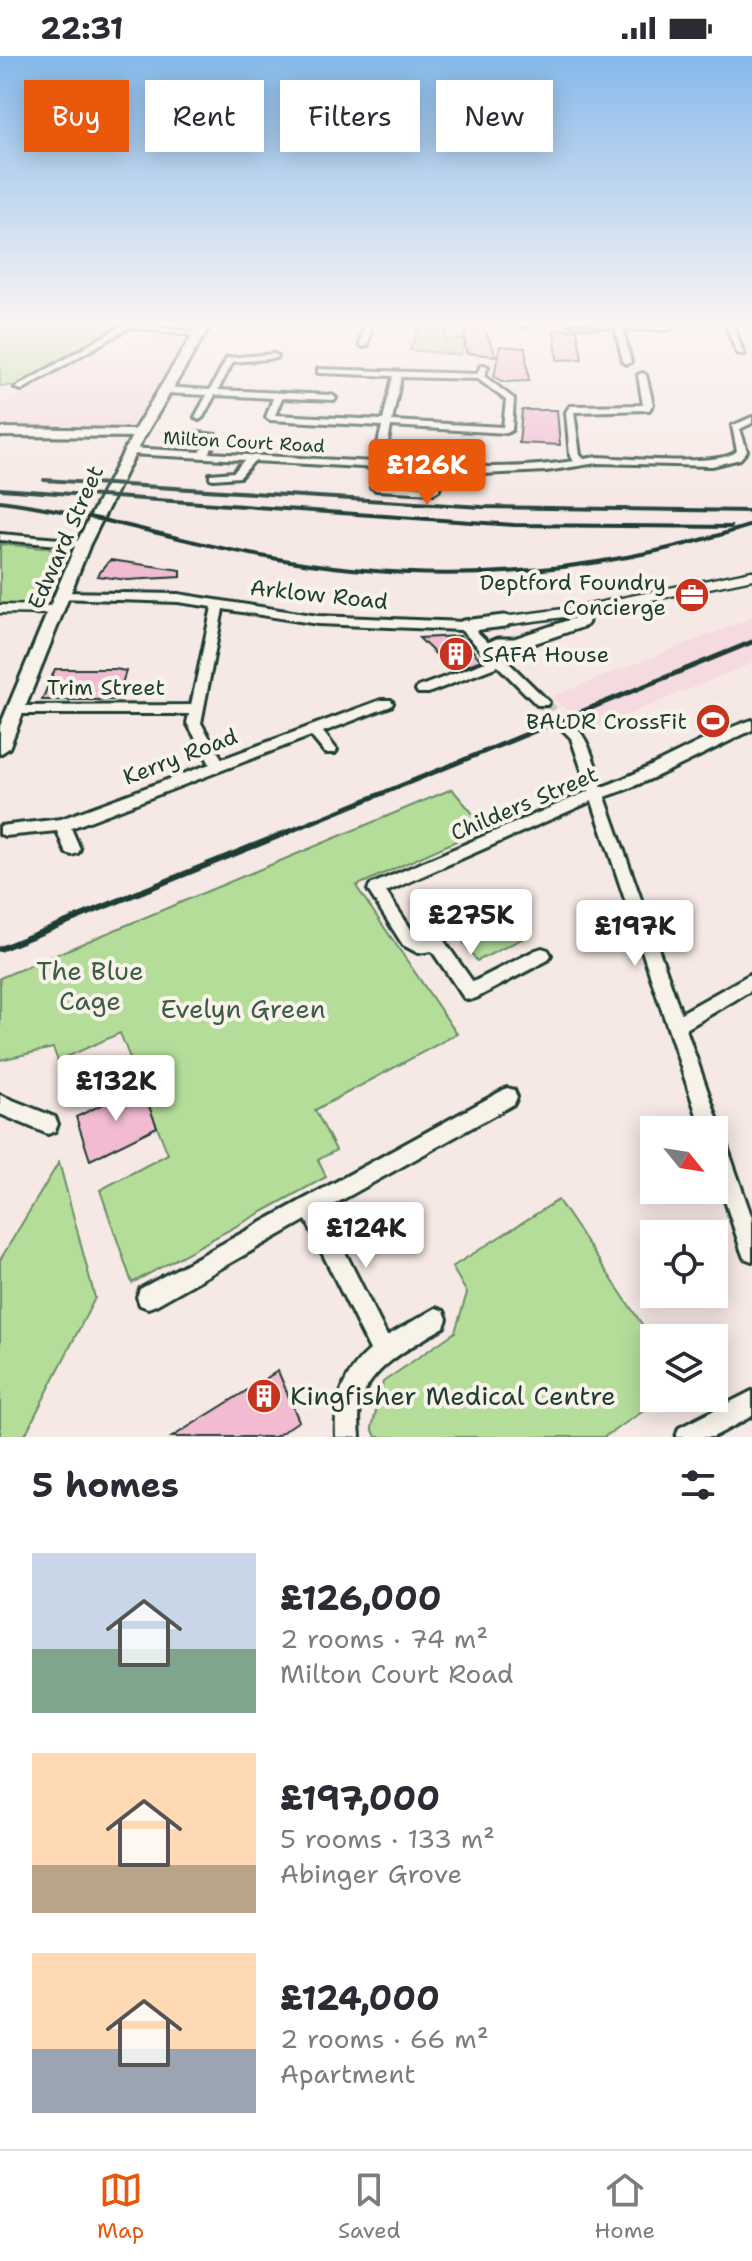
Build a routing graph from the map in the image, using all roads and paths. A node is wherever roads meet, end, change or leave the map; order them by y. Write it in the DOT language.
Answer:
graph roads {
  1 [pos="213,388"];
  2 [pos="394,388"];
  3 [pos="499,388"];
  4 [pos="645,388"];
  5 [pos="165,390"];
  6 [pos="211,392"];
  7 [pos="278,396"];
  8 [pos="332,398"];
  9 [pos="199,417"];
  10 [pos="752,420"];
  11 [pos="387,423"];
  12 [pos="0,432"];
  13 [pos="139,434"];
  14 [pos="189,435"];
  15 [pos="129,451"];
  16 [pos="203,455"];
  17 [pos="251,458"];
  18 [pos="580,461"];
  19 [pos="378,466"];
  20 [pos="438,469"];
  21 [pos="213,476"];
  22 [pos="376,487"];
  23 [pos="0,537"];
  24 [pos="83,544"];
  25 [pos="752,575"];
  26 [pos="59,603"];
  27 [pos="218,604"];
  28 [pos="0,609"];
  29 [pos="579,611"];
  30 [pos="464,626"];
  31 [pos="487,649"];
  32 [pos="500,661"];
  33 [pos="423,690"];
  34 [pos="542,702"];
  35 [pos="386,703"];
  36 [pos="196,709"];
  37 [pos="16,710"];
  38 [pos="565,725"];
  39 [pos="752,725"];
  40 [pos="314,730"];
  41 [pos="0,748"];
  42 [pos="330,750"];
  43 [pos="218,765"];
  44 [pos="597,794"];
  45 [pos="62,825"];
  46 [pos="5,830"];
  47 [pos="72,849"];
  48 [pos="542,955"];
  49 [pos="752,981"];
  50 [pos="676,1025"];
  51 [pos="507,1097"];
  52 [pos="0,1104"];
  53 [pos="707,1116"];
  54 [pos="48,1124"];
  55 [pos="728,1178"];
  56 [pos="311,1207"];
  57 [pos="752,1250"];
  58 [pos="148,1297"];
  59 [pos="436,1319"];
  60 [pos="383,1352"];
  61 [pos="752,1403"];
  62 [pos="348,1437"];
  63 [pos="688,1437"];
  1 -- 6 [label="street"];
  2 -- 11 [label="street"];
  3 -- 11 [label="street"];
  4 -- 18 [label="street"];
  5 -- 6 [label="street"];
  5 -- 13 [label="main road"];
  6 -- 7 [label="street"];
  6 -- 9 [label="street"];
  7 -- 8 [label="street"];
  7 -- 11 [label="street"];
  10 -- 18 [label="street, Milton Court Road"];
  11 -- 19 [label="street"];
  12 -- 13 [label="main road"];
  13 -- 15 [label="street, Edward Street"];
  14 -- 16 [label="street"];
  15 -- 16 [label="street, Milton Court Road"];
  15 -- 24 [label="street, Edward Street"];
  16 -- 17 [label="street, Milton Court Road"];
  17 -- 19 [label="street, Milton Court Road"];
  17 -- 21 [label="street"];
  18 -- 20 [label="street, Milton Court Road"];
  19 -- 20 [label="street, Milton Court Road"];
  20 -- 22 [label="street"];
  23 -- 24 [label="street"];
  24 -- 26 [label="street, Edward Street"];
  25 -- 29 [label="street"];
  26 -- 27 [label="street, Arklow Road"];
  26 -- 28 [label="street"];
  26 -- 37 [label="street, Edward Street"];
  27 -- 30 [label="street, Arklow Road"];
  27 -- 36 [label="street, Trim Street"];
  29 -- 30 [label="street"];
  29 -- 31 [label="street"];
  30 -- 31 [label="street"];
  31 -- 32 [label="street"];
  32 -- 33 [label="street"];
  32 -- 34 [label="street"];
  35 -- 40 [label="street, Kerry Road"];
  36 -- 37 [label="street, Trim Street"];
  36 -- 43 [label="street, Trim Street"];
  37 -- 41 [label="street, Edward Street"];
  38 -- 44 [label="street"];
  39 -- 44 [label="street, Childers Street"];
  40 -- 42 [label="street"];
  40 -- 43 [label="street, Kerry Road"];
  43 -- 45 [label="street, Kerry Road"];
  44 -- 48 [label="street, Childers Street"];
  44 -- 50 [label="street"];
  45 -- 46 [label="street, Kerry Road"];
  45 -- 47 [label="street"];
  49 -- 50 [label="street"];
  50 -- 53 [label="street"];
  51 -- 56 [label="street"];
  52 -- 54 [label="street"];
  55 -- 57 [label="street"];
  56 -- 58 [label="street"];
  56 -- 60 [label="street"];
  59 -- 60 [label="street"];
  60 -- 62 [label="street"];
  61 -- 63 [label="street"];
}
